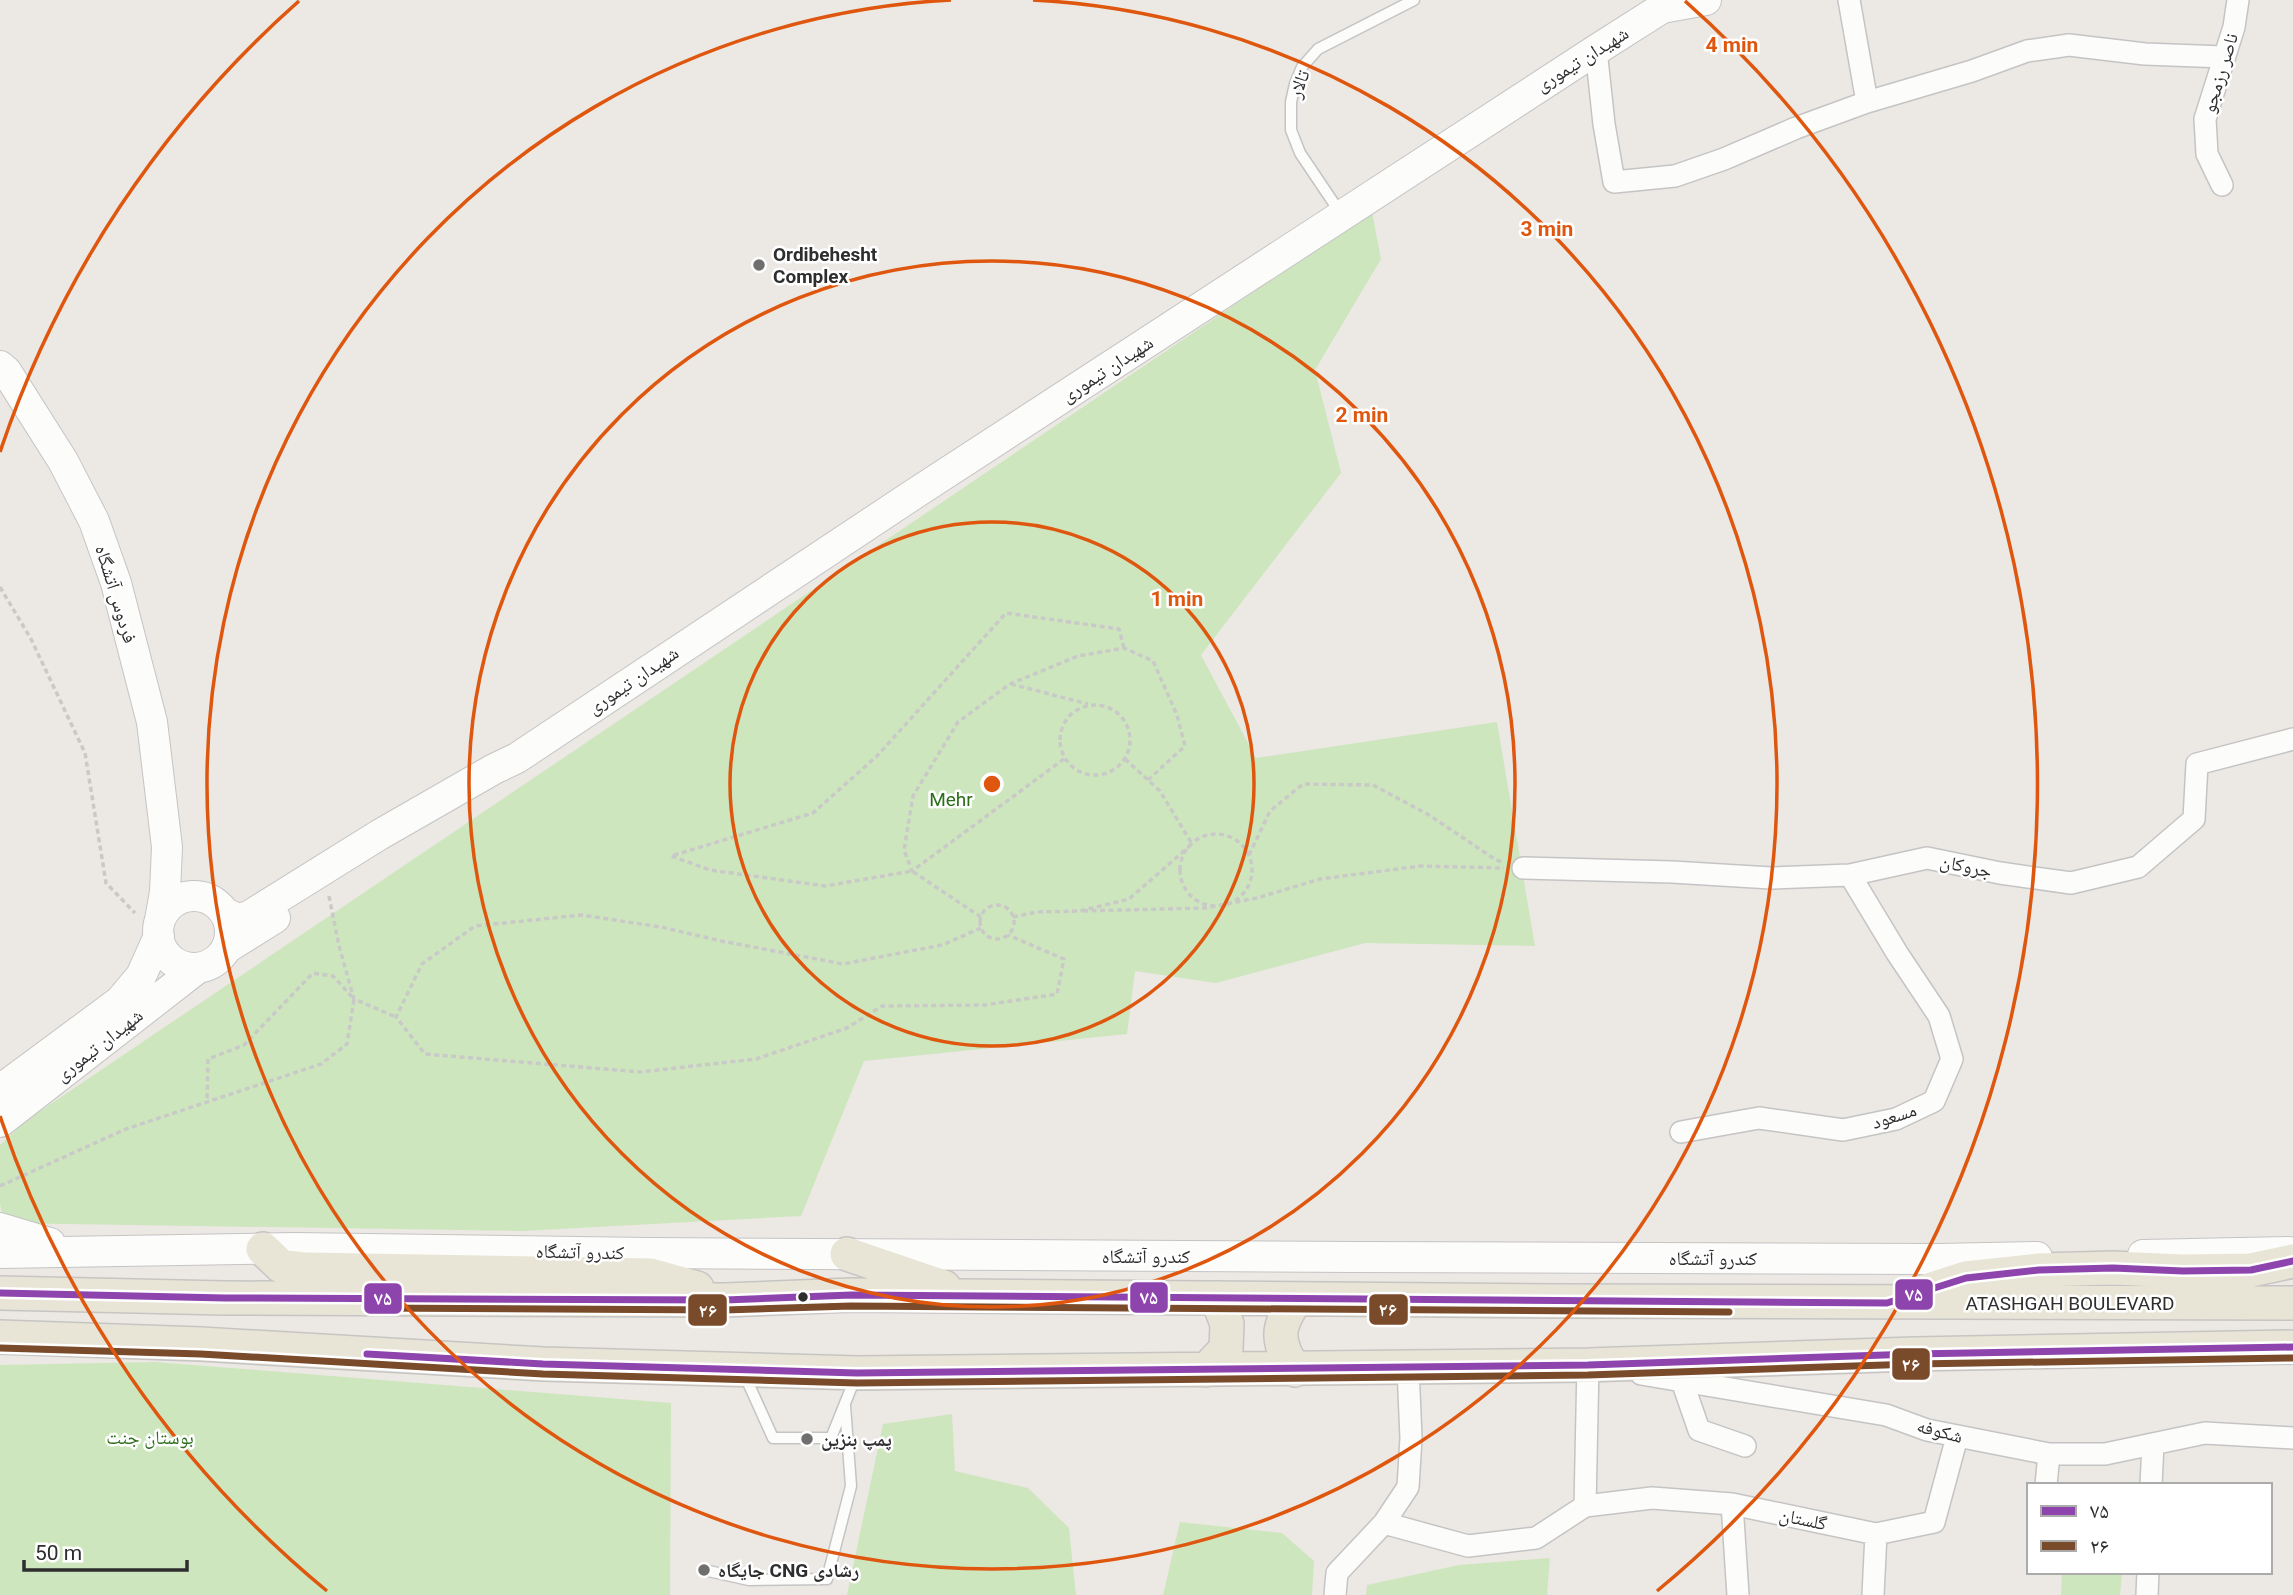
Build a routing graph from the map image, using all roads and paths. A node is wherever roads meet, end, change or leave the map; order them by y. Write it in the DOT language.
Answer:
graph roads {
  1 [pos="1413,0"];
  2 [pos="1706,0"];
  3 [pos="1849,0"];
  4 [pos="2238,0"];
  5 [pos="1596,50"];
  6 [pos="2224,57"];
  7 [pos="1867,102"];
  8 [pos="2222,185"];
  9 [pos="1342,216"];
  10 [pos="0,366"];
  11 [pos="0,587"];
  12 [pos="1124,648"];
  13 [pos="1010,684"];
  14 [pos="1090,705"];
  15 [pos="2293,739"];
  16 [pos="517,758"];
  17 [pos="1064,759"];
  18 [pos="1125,759"];
  19 [pos="1148,780"];
  20 [pos="1192,844"];
  21 [pos="167,847"];
  22 [pos="1249,855"];
  23 [pos="1523,868"];
  24 [pos="912,870"];
  25 [pos="1850,875"];
  26 [pos="327,885"];
  27 [pos="198,895"];
  28 [pos="1228,904"];
  29 [pos="1080,911"];
  30 [pos="227,914"];
  31 [pos="981,917"];
  32 [pos="1013,917"];
  33 [pos="159,928"];
  34 [pos="981,928"];
  35 [pos="1008,935"];
  36 [pos="227,948"];
  37 [pos="198,968"];
  38 [pos="354,999"];
  39 [pos="396,1017"];
  40 [pos="0,1090"];
  41 [pos="207,1102"];
  42 [pos="0,1122"];
  43 [pos="1681,1132"];
  44 [pos="0,1186"];
  45 [pos="0,1228"];
  46 [pos="263,1249"];
  47 [pos="85,1251"];
  48 [pos="2293,1252"];
  49 [pos="0,1253"];
  50 [pos="847,1254"];
  51 [pos="2293,1261"];
  52 [pos="0,1293"];
  53 [pos="972,1296"];
  54 [pos="1217,1298"];
  55 [pos="1296,1299"];
  56 [pos="725,1300"];
  57 [pos="1886,1303"];
  58 [pos="2293,1303"];
  59 [pos="0,1337"];
  60 [pos="2293,1347"];
  61 [pos="1588,1365"];
  62 [pos="1408,1368"];
  63 [pos="743,1370"];
  64 [pos="1206,1370"];
  65 [pos="1296,1370"];
  66 [pos="858,1373"];
  67 [pos="1682,1381"];
  68 [pos="845,1406"];
  69 [pos="1957,1437"];
  70 [pos="2293,1438"];
  71 [pos="2153,1444"];
  72 [pos="1745,1446"];
  73 [pos="2049,1454"];
  74 [pos="2046,1483"];
  75 [pos="2151,1483"];
  76 [pos="1731,1504"];
  77 [pos="1584,1506"];
  78 [pos="1384,1523"];
  79 [pos="1876,1534"];
  80 [pos="704,1570"];
  81 [pos="2148,1574"];
  82 [pos="1335,1595"];
  83 [pos="1738,1595"];
  84 [pos="1874,1595"];
  85 [pos="2147,1595"];
  1 -- 9 [label="lane, تالار"];
  2 -- 5 [label="main road, شهیدان تیموری"];
  3 -- 7 [label="street"];
  4 -- 6 [label="street, ناصر رزمجو"];
  5 -- 7 [label="street"];
  5 -- 9 [label="main road, شهیدان تیموری"];
  6 -- 7 [label="street"];
  6 -- 8 [label="street, ناصر رزمجو"];
  9 -- 16 [label="main road, شهیدان تیموری"];
  10 -- 21 [label="main road, فردوس آتشگاه"];
  11 -- 33 [label="path"];
  12 -- 13 [label="path"];
  12 -- 19 [label="path"];
  12 -- 24 [label="path"];
  13 -- 14 [label="path"];
  13 -- 24 [label="path"];
  14 -- 17 [label="path"];
  14 -- 18 [label="path"];
  15 -- 25 [label="street, جروکان"];
  16 -- 26 [label="main road, شهیدان تیموری"];
  16 -- 30 [label="main road, شهیدان تیموری"];
  17 -- 18 [label="path"];
  17 -- 24 [label="path"];
  18 -- 19 [label="path"];
  19 -- 20 [label="path"];
  20 -- 22 [label="path"];
  20 -- 28 [label="path"];
  20 -- 29 [label="path"];
  21 -- 27 [label="main road"];
  21 -- 33 [label="main road"];
  22 -- 23 [label="path"];
  22 -- 28 [label="path"];
  23 -- 25 [label="street, جروکان"];
  23 -- 28 [label="path"];
  24 -- 31 [label="path"];
  25 -- 43 [label="street, مسعود"];
  26 -- 36 [label="main road, شهیدان تیموری"];
  26 -- 38 [label="path"];
  27 -- 30 [label="main road"];
  27 -- 33 [label="main road"];
  28 -- 29 [label="path"];
  29 -- 32 [label="path"];
  30 -- 36 [label="main road"];
  31 -- 32 [label="path"];
  31 -- 34 [label="path"];
  32 -- 35 [label="path"];
  33 -- 37 [label="main road"];
  33 -- 40 [label="main road, شهیدان تیموری"];
  34 -- 35 [label="path"];
  34 -- 39 [label="path"];
  35 -- 39 [label="path"];
  36 -- 37 [label="main road"];
  37 -- 42 [label="main road, شهیدان تیموری"];
  38 -- 39 [label="path"];
  38 -- 41 [label="path"];
  38 -- 41 [label="path"];
  41 -- 44 [label="path"];
  45 -- 47 [label="main road"];
  46 -- 47 [label="main road, کندرو آتشگاه"];
  46 -- 50 [label="main road, کندرو آتشگاه"];
  46 -- 56 [label="main road"];
  47 -- 49 [label="main road, کندرو آتشگاه"];
  48 -- 50 [label="main road, کندرو آتشگاه"];
  50 -- 53 [label="main road"];
  51 -- 57 [label="main road"];
  52 -- 56 [label="main road, ATASHGAH BOULEVARD"];
  53 -- 54 [label="main road, ATASHGAH BOULEVARD"];
  53 -- 56 [label="main road, ATASHGAH BOULEVARD"];
  54 -- 55 [label="main road, ATASHGAH BOULEVARD"];
  54 -- 64 [label="main road"];
  55 -- 57 [label="main road, ATASHGAH BOULEVARD"];
  55 -- 65 [label="main road"];
  57 -- 58 [label="main road, ATASHGAH BOULEVARD"];
  59 -- 63 [label="main road"];
  60 -- 61 [label="main road"];
  61 -- 62 [label="main road"];
  61 -- 67 [label="street, شکوفه"];
  61 -- 77 [label="street"];
  62 -- 65 [label="main road"];
  62 -- 78 [label="street"];
  63 -- 66 [label="main road"];
  63 -- 68 [label="lane"];
  64 -- 65 [label="main road"];
  64 -- 66 [label="main road"];
  66 -- 68 [label="lane"];
  67 -- 69 [label="street, شکوفه"];
  67 -- 72 [label="street"];
  68 -- 80 [label="lane"];
  69 -- 73 [label="street, شکوفه"];
  69 -- 79 [label="street, گلستان"];
  70 -- 71 [label="street, شکوفه"];
  71 -- 73 [label="street, شکوفه"];
  71 -- 75 [label="street"];
  73 -- 74 [label="street"];
  76 -- 77 [label="street, گلستان"];
  76 -- 79 [label="street, گلستان"];
  76 -- 83 [label="street"];
  77 -- 78 [label="street"];
  78 -- 82 [label="street"];
  79 -- 84 [label="street"];
  81 -- 85 [label="street"];
}
